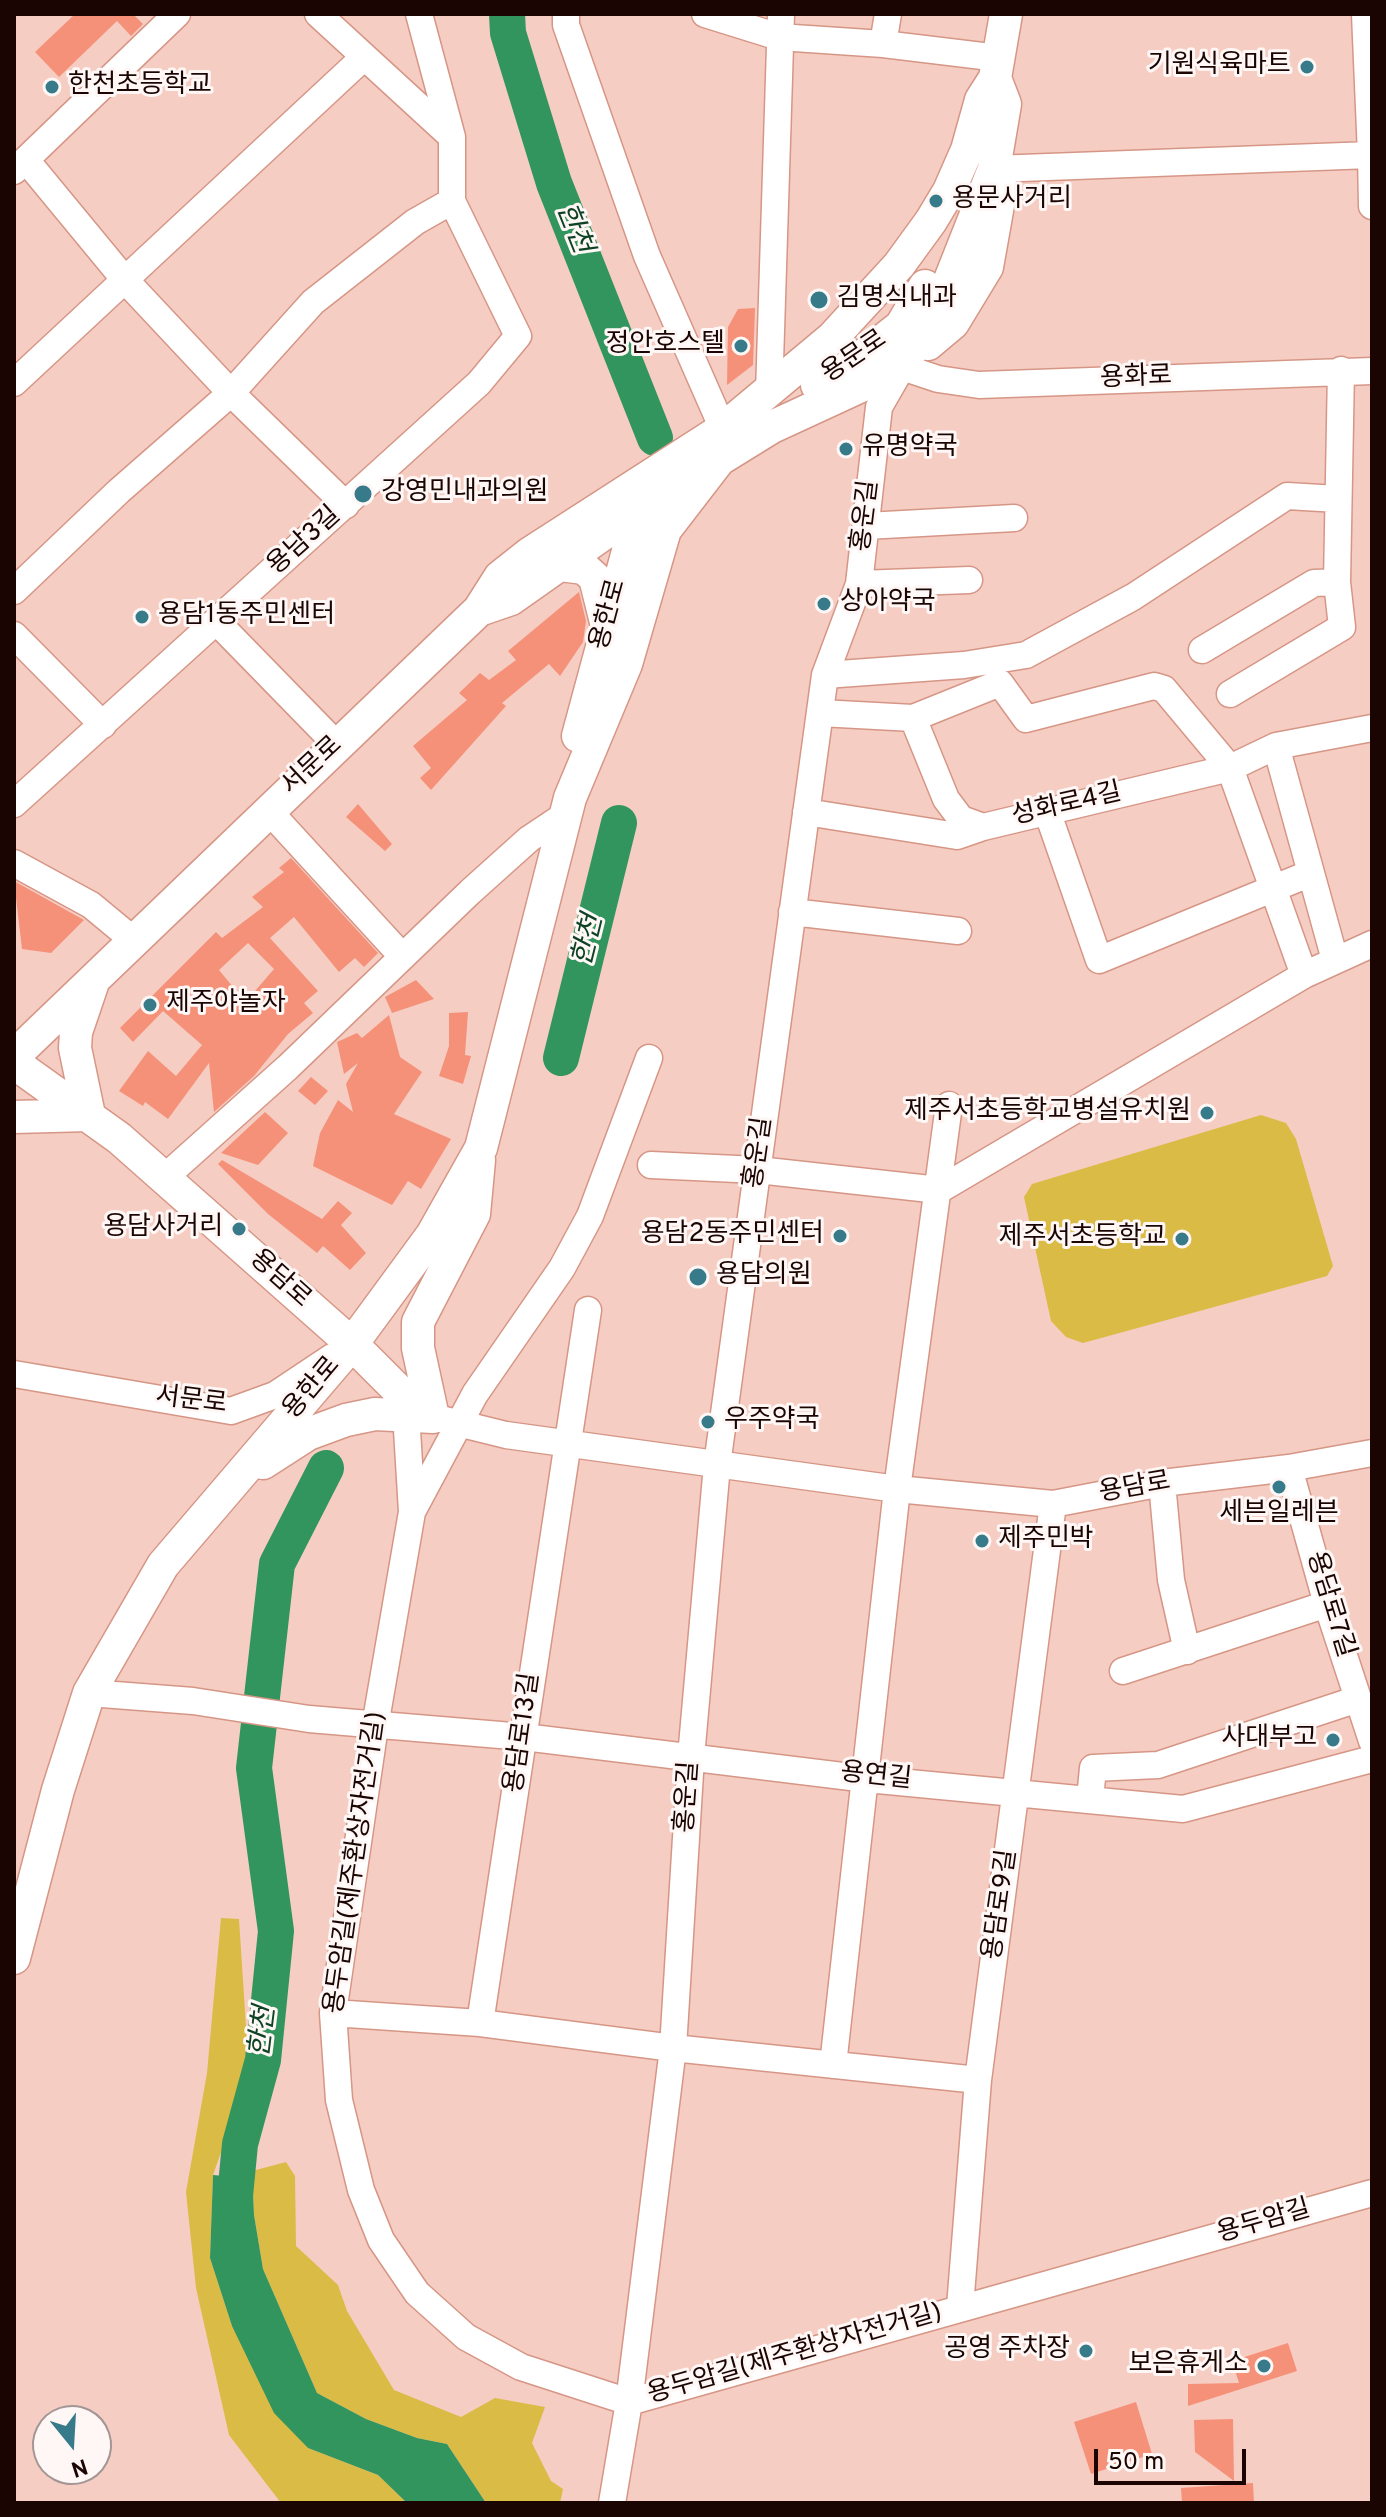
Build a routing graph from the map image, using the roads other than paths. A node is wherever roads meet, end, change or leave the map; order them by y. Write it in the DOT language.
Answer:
graph roads {
  1 [pos="177,14"];
  2 [pos="318,14"];
  3 [pos="419,14"];
  4 [pos="566,14"];
  5 [pos="705,14"];
  6 [pos="888,14"];
  7 [pos="1006,14"];
  8 [pos="1365,14"];
  9 [pos="1371,14"];
  10 [pos="780,26"];
  11 [pos="883,44"];
  12 [pos="363,58"];
  13 [pos="997,68"];
  14 [pos="452,137"];
  15 [pos="967,150"];
  16 [pos="1371,155"];
  17 [pos="20,166"];
  18 [pos="994,169"];
  19 [pos="452,201"];
  20 [pos="1372,206"];
  21 [pos="947,262"];
  22 [pos="125,280"];
  23 [pos="902,367"];
  24 [pos="1341,370"];
  25 [pos="1372,371"];
  26 [pos="14,383"];
  27 [pos="231,393"];
  28 [pos="769,394"];
  29 [pos="723,442"];
  30 [pos="689,450"];
  31 [pos="1338,499"];
  32 [pos="346,505"];
  33 [pos="636,511"];
  34 [pos="1014,518"];
  35 [pos="866,526"];
  36 [pos="560,565"];
  37 [pos="969,580"];
  38 [pos="1337,582"];
  39 [pos="859,584"];
  40 [pos="14,591"];
  41 [pos="479,610"];
  42 [pos="608,621"];
  43 [pos="217,622"];
  44 [pos="14,635"];
  45 [pos="1202,650"];
  46 [pos="825,675"];
  47 [pos="1230,694"];
  48 [pos="607,707"];
  49 [pos="820,713"];
  50 [pos="913,718"];
  51 [pos="103,725"];
  52 [pos="1372,728"];
  53 [pos="337,745"];
  54 [pos="1276,746"];
  55 [pos="1230,768"];
  56 [pos="14,804"];
  57 [pos="568,807"];
  58 [pos="268,810"];
  59 [pos="1047,811"];
  60 [pos="806,812"];
  61 [pos="983,827"];
  62 [pos="14,863"];
  63 [pos="1311,873"];
  64 [pos="1274,889"];
  65 [pos="792,912"];
  66 [pos="958,931"];
  67 [pos="132,939"];
  68 [pos="1372,944"];
  69 [pos="401,955"];
  70 [pos="1335,960"];
  71 [pos="1304,975"];
  72 [pos="95,976"];
  73 [pos="14,1056"];
  74 [pos="649,1058"];
  75 [pos="14,1063"];
  76 [pos="949,1105"];
  77 [pos="89,1115"];
  78 [pos="14,1117"];
  79 [pos="480,1149"];
  80 [pos="651,1165"];
  81 [pos="758,1170"];
  82 [pos="164,1178"];
  83 [pos="939,1190"];
  84 [pos="588,1310"];
  85 [pos="352,1344"];
  86 [pos="14,1374"];
  87 [pos="426,1413"];
  88 [pos="567,1442"];
  89 [pos="1372,1453"];
  90 [pos="717,1465"];
  91 [pos="1289,1468"];
  92 [pos="1162,1483"];
  93 [pos="897,1489"];
  94 [pos="220,1499"];
  95 [pos="1053,1504"];
  96 [pos="412,1512"];
  97 [pos="1327,1604"];
  98 [pos="1187,1651"];
  99 [pos="1123,1671"];
  100 [pos="89,1693"];
  101 [pos="1358,1699"];
  102 [pos="375,1726"];
  103 [pos="524,1737"];
  104 [pos="1372,1741"];
  105 [pos="691,1757"];
  106 [pos="1372,1759"];
  107 [pos="867,1779"];
  108 [pos="1017,1790"];
  109 [pos="1090,1799"];
  110 [pos="14,1958"];
  111 [pos="333,2013"];
  112 [pos="480,2023"];
  113 [pos="673,2048"];
  114 [pos="833,2065"];
  115 [pos="978,2080"];
  116 [pos="1372,2193"];
  117 [pos="1156,2253"];
  118 [pos="960,2307"];
  119 [pos="629,2402"];
  120 [pos="612,2503"];
  1 -- 17 [label="street"];
  2 -- 12 [label="street"];
  3 -- 14 [label="street"];
  4 -- 29 [label="street"];
  5 -- 10 [label="street"];
  6 -- 11 [label="street"];
  7 -- 13 [label="main road, 용문로"];
  8 -- 9 [label="street"];
  8 -- 16 [label="street"];
  10 -- 11 [label="street"];
  10 -- 28 [label="street"];
  11 -- 13 [label="street"];
  12 -- 14 [label="street"];
  12 -- 22 [label="street"];
  13 -- 15 [label="main road"];
  13 -- 18 [label="main road, 용문로"];
  14 -- 19 [label="street"];
  15 -- 21 [label="main road, 용문로"];
  15 -- 28 [label="main road"];
  16 -- 18 [label="street"];
  16 -- 20 [label="street"];
  17 -- 22 [label="street"];
  18 -- 21 [label="main road, 용문로"];
  18 -- 23 [label="main road, 용문로"];
  19 -- 27 [label="street"];
  19 -- 32 [label="street, 용남3길"];
  21 -- 23 [label="main road, 용문로"];
  21 -- 29 [label="main road, 용문로"];
  22 -- 26 [label="street"];
  22 -- 27 [label="street"];
  23 -- 24 [label="street, 용화로"];
  23 -- 29 [label="main road, 용문로"];
  23 -- 35 [label="street, 홍운길"];
  24 -- 25 [label="street, 용화로"];
  24 -- 31 [label="street"];
  27 -- 32 [label="street"];
  27 -- 40 [label="street"];
  28 -- 29 [label="main road"];
  29 -- 30 [label="main road"];
  29 -- 33 [label="main road"];
  29 -- 48 [label="main road, 용한로"];
  30 -- 33 [label="main road, 용한로"];
  30 -- 41 [label="main road"];
  31 -- 38 [label="street"];
  31 -- 46 [label="street"];
  32 -- 43 [label="street, 용남3길"];
  33 -- 36 [label="main road, 서문로"];
  33 -- 42 [label="main road, 용한로"];
  34 -- 35 [label="street"];
  35 -- 39 [label="street, 홍운길"];
  36 -- 41 [label="main road, 서문로"];
  36 -- 42 [label="main road"];
  37 -- 39 [label="street"];
  38 -- 45 [label="street"];
  38 -- 47 [label="street"];
  39 -- 46 [label="street, 홍운길"];
  41 -- 53 [label="main road, 서문로"];
  42 -- 48 [label="main road"];
  42 -- 57 [label="main road, 용한로"];
  43 -- 51 [label="street, 용남3길"];
  43 -- 53 [label="street"];
  44 -- 51 [label="street"];
  46 -- 49 [label="street, 홍운길"];
  48 -- 57 [label="main road, 용한로"];
  49 -- 50 [label="street"];
  49 -- 60 [label="street, 홍운길"];
  50 -- 55 [label="street"];
  50 -- 61 [label="street, 성화로4길"];
  51 -- 56 [label="street, 용남3길"];
  52 -- 54 [label="street, 성화로4길"];
  53 -- 58 [label="main road, 서문로"];
  54 -- 55 [label="street, 성화로4길"];
  54 -- 63 [label="street"];
  55 -- 59 [label="street, 성화로4길"];
  55 -- 64 [label="street"];
  57 -- 69 [label="street"];
  57 -- 79 [label="main road, 용한로"];
  58 -- 67 [label="main road, 서문로"];
  58 -- 69 [label="street"];
  59 -- 61 [label="street, 성화로4길"];
  59 -- 64 [label="street"];
  60 -- 61 [label="street"];
  60 -- 65 [label="street, 홍운길"];
  62 -- 67 [label="street"];
  63 -- 64 [label="street"];
  63 -- 70 [label="street"];
  64 -- 71 [label="street"];
  65 -- 66 [label="street"];
  65 -- 81 [label="street, 홍운길"];
  67 -- 72 [label="main road, 서문로"];
  68 -- 70 [label="street"];
  69 -- 82 [label="street"];
  70 -- 71 [label="street"];
  71 -- 83 [label="street"];
  72 -- 73 [label="main road, 서문로"];
  72 -- 77 [label="main road"];
  74 -- 87 [label="street"];
  75 -- 77 [label="main road, 용담로"];
  76 -- 83 [label="street"];
  77 -- 78 [label="main road"];
  77 -- 82 [label="main road, 용담로"];
  79 -- 85 [label="main road, 용한로"];
  79 -- 87 [label="main road"];
  80 -- 81 [label="street"];
  81 -- 83 [label="street"];
  81 -- 90 [label="street, 홍운길"];
  82 -- 85 [label="main road, 용담로"];
  83 -- 93 [label="street"];
  84 -- 88 [label="street"];
  85 -- 86 [label="street, 서문로"];
  85 -- 87 [label="main road, 용담로"];
  85 -- 94 [label="main road, 용한로"];
  87 -- 88 [label="street, 용담로"];
  87 -- 94 [label="main road"];
  87 -- 96 [label="street, 용두암길(제주환상자전거길)"];
  87 -- 96 [label="street"];
  88 -- 90 [label="street, 용담로"];
  88 -- 103 [label="street, 용담로13길"];
  89 -- 91 [label="street, 용담로"];
  90 -- 93 [label="street, 용담로"];
  90 -- 105 [label="street, 홍운길"];
  91 -- 92 [label="street, 용담로"];
  91 -- 97 [label="street, 용담로7길"];
  92 -- 95 [label="street, 용담로"];
  92 -- 98 [label="street"];
  93 -- 95 [label="street, 용담로"];
  93 -- 107 [label="street"];
  94 -- 100 [label="main road, 용한로"];
  95 -- 108 [label="street, 용담로9길"];
  96 -- 102 [label="street, 용두암길(제주환상자전거길)"];
  97 -- 98 [label="street"];
  97 -- 101 [label="street, 용담로7길"];
  98 -- 99 [label="street"];
  100 -- 102 [label="street, 용연길"];
  100 -- 110 [label="main road, 용한로"];
  101 -- 104 [label="street, 용담로7길"];
  101 -- 109 [label="street"];
  102 -- 103 [label="street, 용연길"];
  102 -- 111 [label="street, 용두암길(제주환상자전거길)"];
  103 -- 105 [label="street, 용연길"];
  103 -- 112 [label="street, 용담로13길"];
  105 -- 107 [label="street, 용연길"];
  105 -- 113 [label="street, 홍운길"];
  106 -- 109 [label="street, 용연길"];
  107 -- 108 [label="street, 용연길"];
  107 -- 114 [label="street"];
  108 -- 109 [label="street, 용연길"];
  108 -- 115 [label="street, 용담로9길"];
  111 -- 112 [label="street"];
  111 -- 119 [label="street, 용두암길(제주환상자전거길)"];
  112 -- 113 [label="street"];
  113 -- 114 [label="street"];
  113 -- 119 [label="street, 홍운길"];
  114 -- 115 [label="street"];
  115 -- 118 [label="street, 용담로9길"];
  116 -- 117 [label="street, 용두암길"];
  117 -- 118 [label="street, 용두암길(제주환상자전거길)"];
  118 -- 119 [label="street, 용두암길(제주환상자전거길)"];
  119 -- 120 [label="street, 홍운길"];
}
